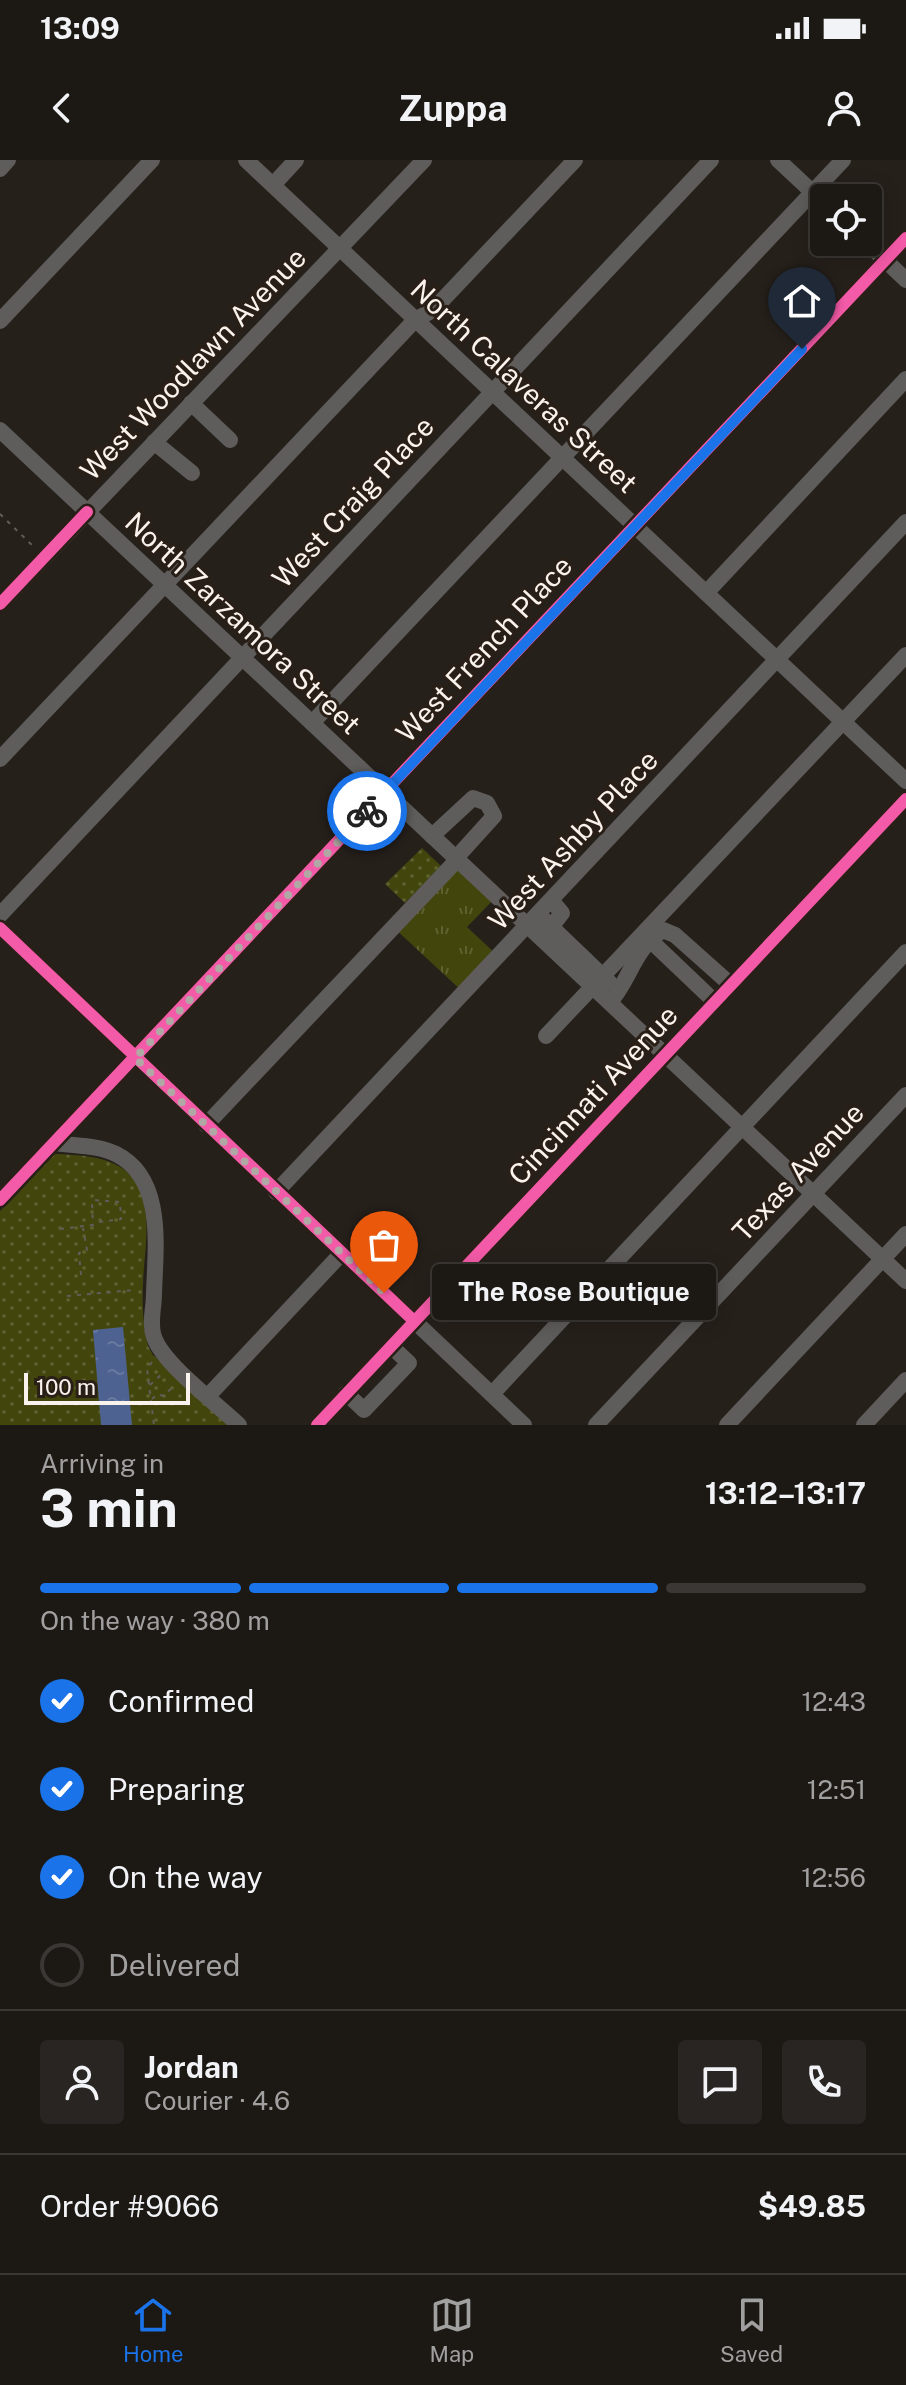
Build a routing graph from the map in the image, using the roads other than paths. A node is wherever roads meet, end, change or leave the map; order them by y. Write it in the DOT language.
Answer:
graph roads {
  1 [pos="8,160"];
  2 [pos="152,160"];
  3 [pos="246,160"];
  4 [pos="296,160"];
  5 [pos="424,160"];
  6 [pos="575,160"];
  7 [pos="711,160"];
  8 [pos="778,160"];
  9 [pos="843,160"];
  10 [pos="0,169"];
  11 [pos="827,184"];
  12 [pos="273,185"];
  13 [pos="810,190"];
  14 [pos="810,206"];
  15 [pos="906,238"];
  16 [pos="340,249"];
  17 [pos="881,256"];
  18 [pos="885,260"];
  19 [pos="906,280"];
  20 [pos="415,320"];
  21 [pos="0,321"];
  22 [pos="906,379"];
  23 [pos="493,393"];
  24 [pos="191,403"];
  25 [pos="0,430"];
  26 [pos="230,440"];
  27 [pos="154,442"];
  28 [pos="563,459"];
  29 [pos="192,473"];
  30 [pos="87,512"];
  31 [pos="906,522"];
  32 [pos="636,527"];
  33 [pos="164,584"];
  34 [pos="706,593"];
  35 [pos="0,604"];
  36 [pos="906,655"];
  37 [pos="242,658"];
  38 [pos="778,661"];
  39 [pos="312,723"];
  40 [pos="844,723"];
  41 [pos="0,759"];
  42 [pos="906,781"];
  43 [pos="385,792"];
  44 [pos="906,799"];
  45 [pos="432,836"];
  46 [pos="456,859"];
  47 [pos="0,915"];
  48 [pos="539,923"];
  49 [pos="0,928"];
  50 [pos="651,941"];
  51 [pos="906,952"];
  52 [pos="598,982"];
  53 [pos="730,984"];
  54 [pos="614,997"];
  55 [pos="714,1001"];
  56 [pos="546,1036"];
  57 [pos="664,1054"];
  58 [pos="135,1058"];
  59 [pos="906,1095"];
  60 [pos="206,1125"];
  61 [pos="742,1127"];
  62 [pos="56,1143"];
  63 [pos="276,1192"];
  64 [pos="813,1193"];
  65 [pos="0,1200"];
  66 [pos="906,1234"];
  67 [pos="342,1253"];
  68 [pos="883,1259"];
  69 [pos="906,1281"];
  70 [pos="414,1321"];
  71 [pos="391,1346"];
  72 [pos="906,1380"];
  73 [pos="346,1393"];
  74 [pos="492,1394"];
  75 [pos="208,1396"];
  76 [pos="239,1425"];
  77 [pos="317,1425"];
  78 [pos="524,1425"];
  79 [pos="596,1425"];
  80 [pos="727,1425"];
  81 [pos="864,1425"];
  1 -- 10 [label="street"];
  2 -- 21 [label="street"];
  3 -- 12 [label="street, North Calaveras Street"];
  4 -- 12 [label="street"];
  5 -- 16 [label="street, West Woodlawn Avenue"];
  6 -- 20 [label="street"];
  7 -- 23 [label="street, West Craig Place"];
  8 -- 13 [label="street"];
  9 -- 11 [label="street"];
  12 -- 16 [label="street, North Calaveras Street"];
  14 -- 28 [label="street"];
  15 -- 18 [label="street, West French Place"];
  16 -- 20 [label="street, North Calaveras Street"];
  16 -- 24 [label="street, West Woodlawn Avenue"];
  17 -- 18 [label="street"];
  18 -- 19 [label="street"];
  18 -- 32 [label="street, West French Place"];
  20 -- 23 [label="street, North Calaveras Street"];
  20 -- 33 [label="street"];
  22 -- 34 [label="street"];
  23 -- 28 [label="street, North Calaveras Street"];
  23 -- 37 [label="street, West Craig Place"];
  24 -- 26 [label="street"];
  24 -- 27 [label="street, West Woodlawn Avenue"];
  25 -- 30 [label="street, North Zarzamora Street"];
  27 -- 29 [label="street"];
  27 -- 30 [label="street, West Woodlawn Avenue"];
  28 -- 32 [label="street, North Calaveras Street"];
  28 -- 39 [label="street"];
  30 -- 33 [label="street, North Zarzamora Street"];
  30 -- 35 [label="street, West Woodlawn Avenue"];
  31 -- 38 [label="street, West Ashby Place"];
  32 -- 34 [label="street, North Calaveras Street"];
  32 -- 43 [label="street, West French Place"];
  33 -- 37 [label="street, North Zarzamora Street"];
  33 -- 41 [label="street"];
  34 -- 38 [label="street, North Calaveras Street"];
  36 -- 40 [label="street"];
  37 -- 39 [label="street, North Zarzamora Street"];
  37 -- 47 [label="street, West Craig Place"];
  38 -- 40 [label="street, North Calaveras Street"];
  38 -- 48 [label="street, West Ashby Place"];
  39 -- 43 [label="street, North Zarzamora Street"];
  40 -- 42 [label="street, North Calaveras Street"];
  40 -- 52 [label="street"];
  43 -- 45 [label="street, North Zarzamora Street"];
  43 -- 58 [label="street, West French Place"];
  44 -- 53 [label="street, Cincinnati Avenue"];
  45 -- 46 [label="street, North Zarzamora Street"];
  45 -- 46 [label="street"];
  46 -- 48 [label="street, North Zarzamora Street"];
  46 -- 60 [label="street"];
  48 -- 52 [label="street, North Zarzamora Street"];
  48 -- 63 [label="street, West Ashby Place"];
  49 -- 58 [label="street"];
  50 -- 53 [label="street"];
  50 -- 54 [label="street"];
  50 -- 55 [label="street"];
  51 -- 61 [label="street"];
  52 -- 54 [label="street, North Zarzamora Street"];
  52 -- 56 [label="street"];
  53 -- 55 [label="street, Cincinnati Avenue"];
  54 -- 57 [label="street, North Zarzamora Street"];
  55 -- 57 [label="street, Cincinnati Avenue"];
  57 -- 61 [label="street, North Zarzamora Street"];
  57 -- 70 [label="street, Cincinnati Avenue"];
  58 -- 60 [label="street"];
  58 -- 62 [label="street, West French Place"];
  59 -- 64 [label="street, Texas Avenue"];
  60 -- 63 [label="street"];
  61 -- 64 [label="street, North Zarzamora Street"];
  61 -- 74 [label="street"];
  62 -- 65 [label="street, West French Place"];
  62 -- 75 [label="street"];
  63 -- 67 [label="street"];
  64 -- 68 [label="street, North Zarzamora Street"];
  64 -- 79 [label="street, Texas Avenue"];
  66 -- 68 [label="street"];
  67 -- 70 [label="street"];
  67 -- 75 [label="street"];
  68 -- 69 [label="street, North Zarzamora Street"];
  68 -- 80 [label="street"];
  70 -- 71 [label="street, Cincinnati Avenue"];
  70 -- 74 [label="street"];
  71 -- 73 [label="street, Cincinnati Avenue"];
  71 -- 73 [label="street"];
  72 -- 81 [label="street"];
  73 -- 77 [label="street, Cincinnati Avenue"];
  74 -- 78 [label="street"];
  75 -- 76 [label="street"];
}
